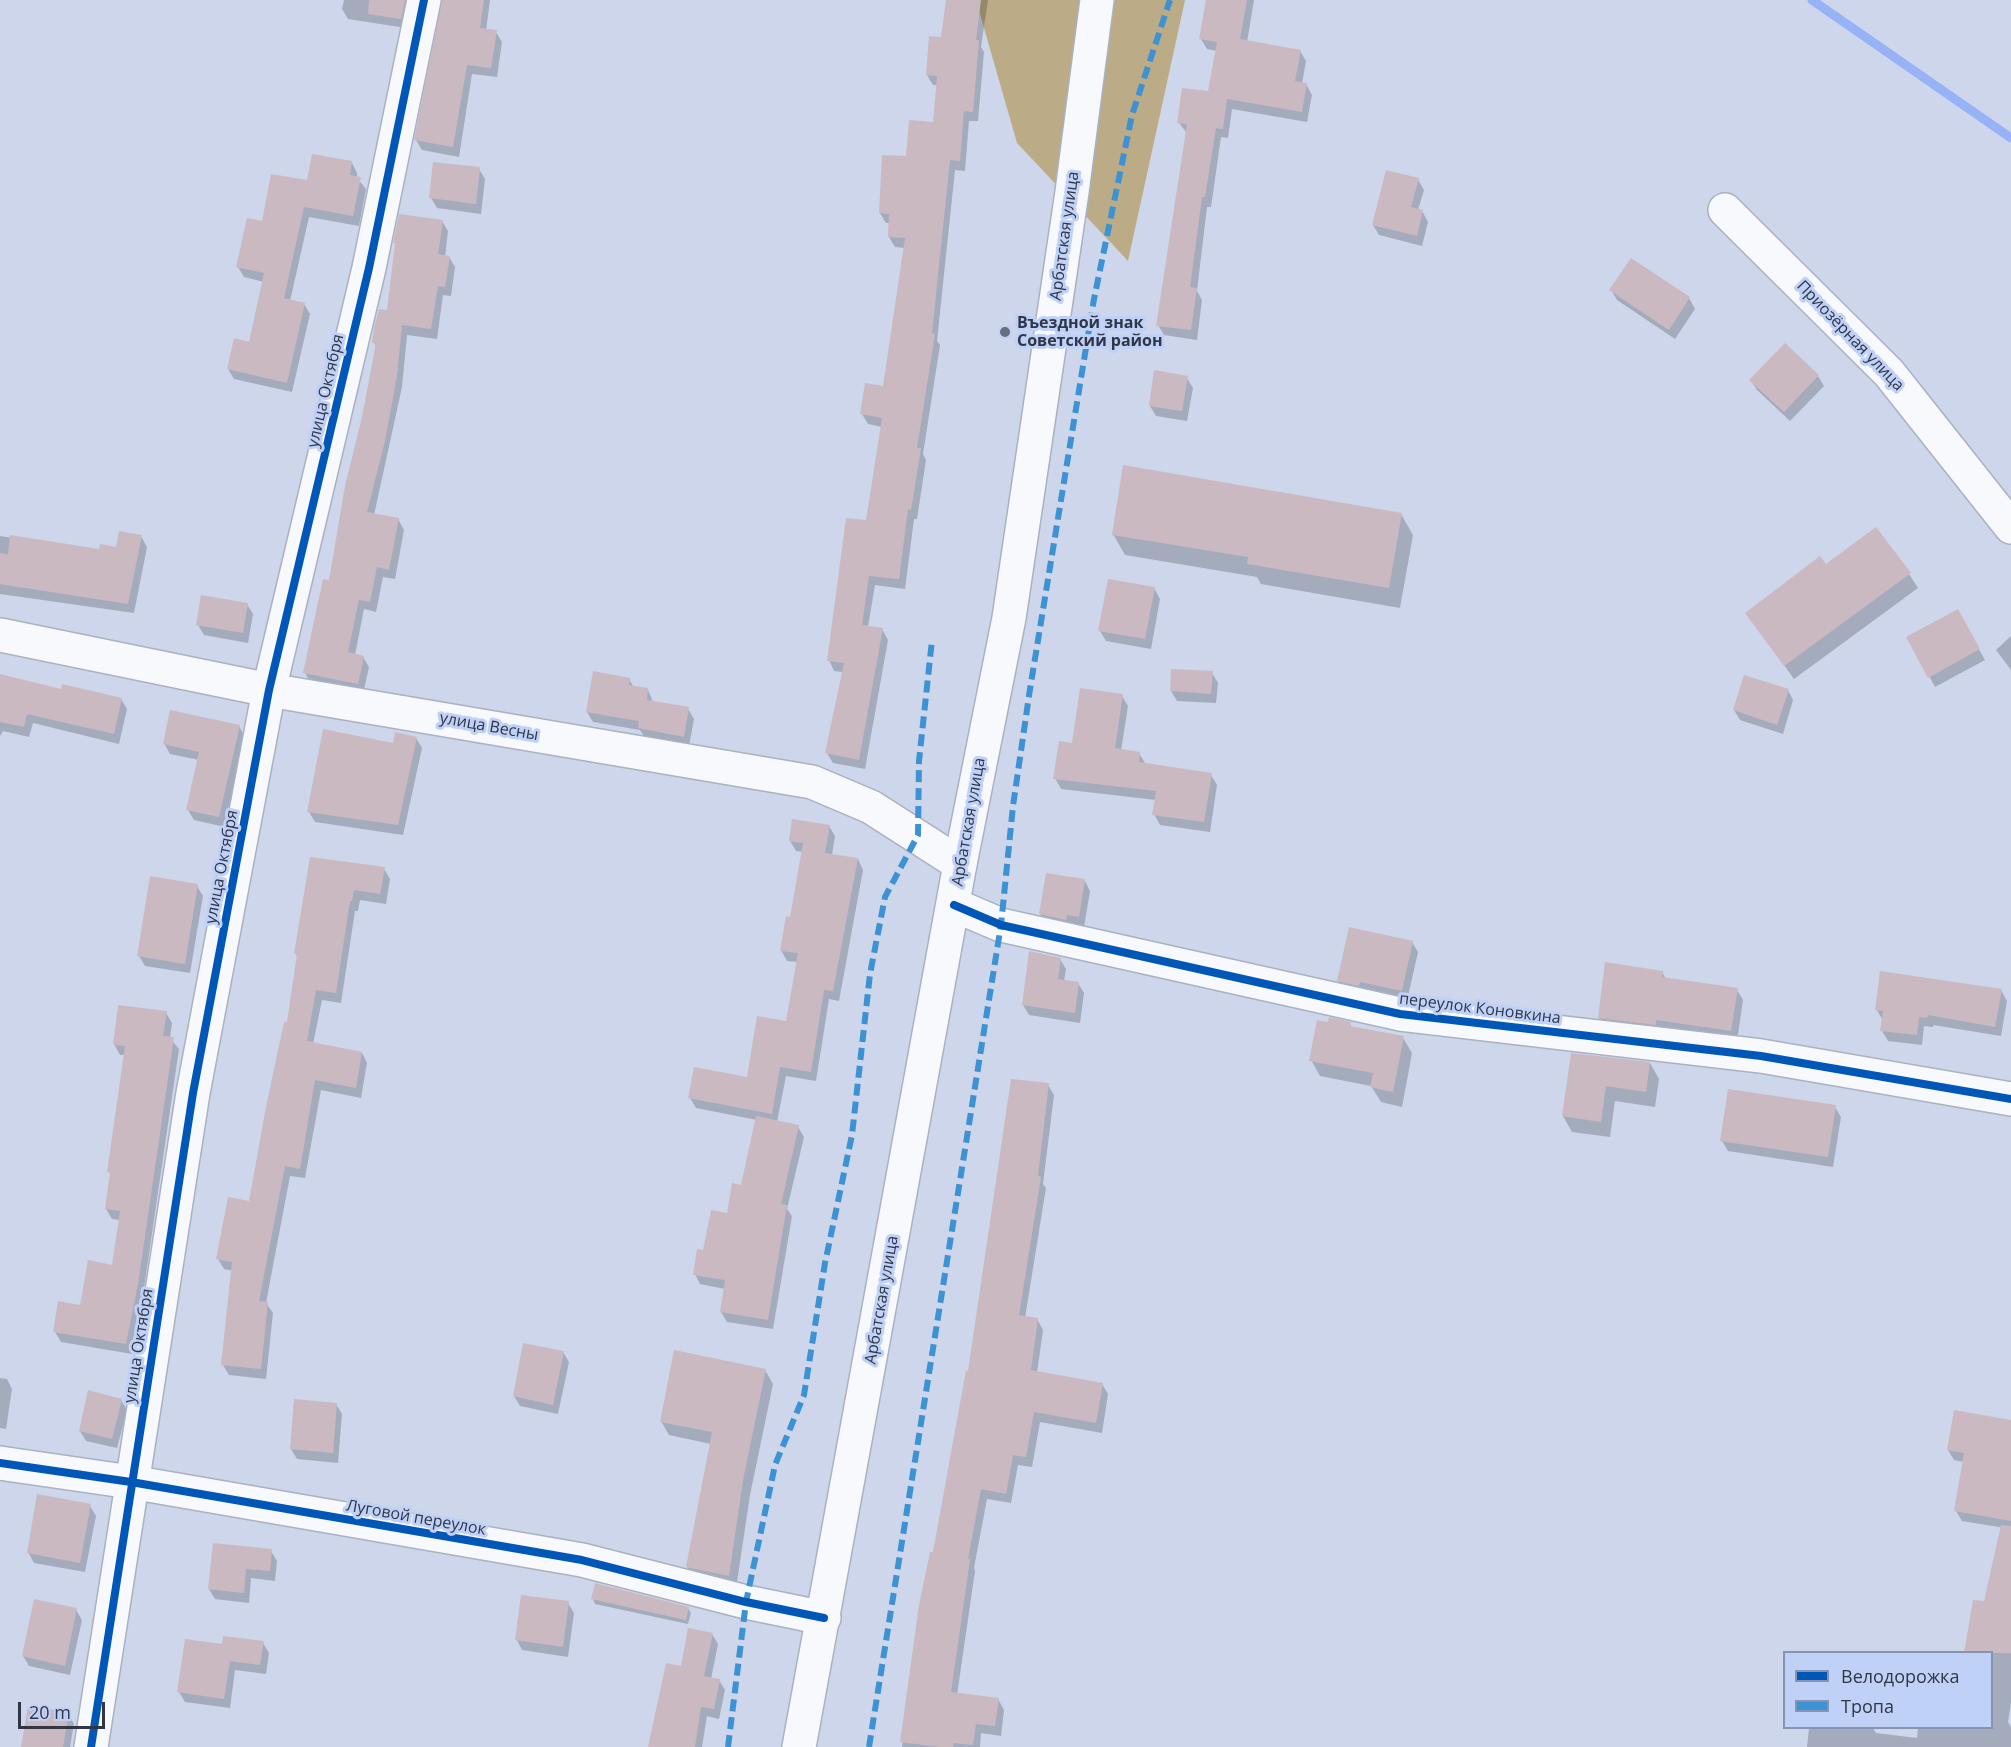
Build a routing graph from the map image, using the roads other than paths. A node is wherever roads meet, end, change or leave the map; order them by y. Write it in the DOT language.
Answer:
graph roads {
  1 [pos="424,0"];
  2 [pos="1097,0"];
  3 [pos="1725,210"];
  4 [pos="2011,527"];
  5 [pos="0,635"];
  6 [pos="269,690"];
  7 [pos="960,864"];
  8 [pos="954,905"];
  9 [pos="2011,1099"];
  10 [pos="0,1463"];
  11 [pos="131,1482"];
  12 [pos="824,1618"];
  13 [pos="91,1747"];
  14 [pos="799,1747"];
  1 -- 6 [label="street, улица Октября"];
  2 -- 7 [label="street, Арбатская улица"];
  3 -- 4 [label="street, Приозёрная улица"];
  5 -- 6 [label="street, улица Весны"];
  6 -- 7 [label="street, улица Весны"];
  6 -- 11 [label="street, улица Октября"];
  7 -- 8 [label="street, Арбатская улица"];
  8 -- 9 [label="street, переулок Коновкина"];
  8 -- 12 [label="street, Арбатская улица"];
  10 -- 11 [label="street, Луговой переулок"];
  11 -- 12 [label="street, Луговой переулок"];
  11 -- 13 [label="street, улица Октября"];
  12 -- 14 [label="street, Арбатская улица"];
}
